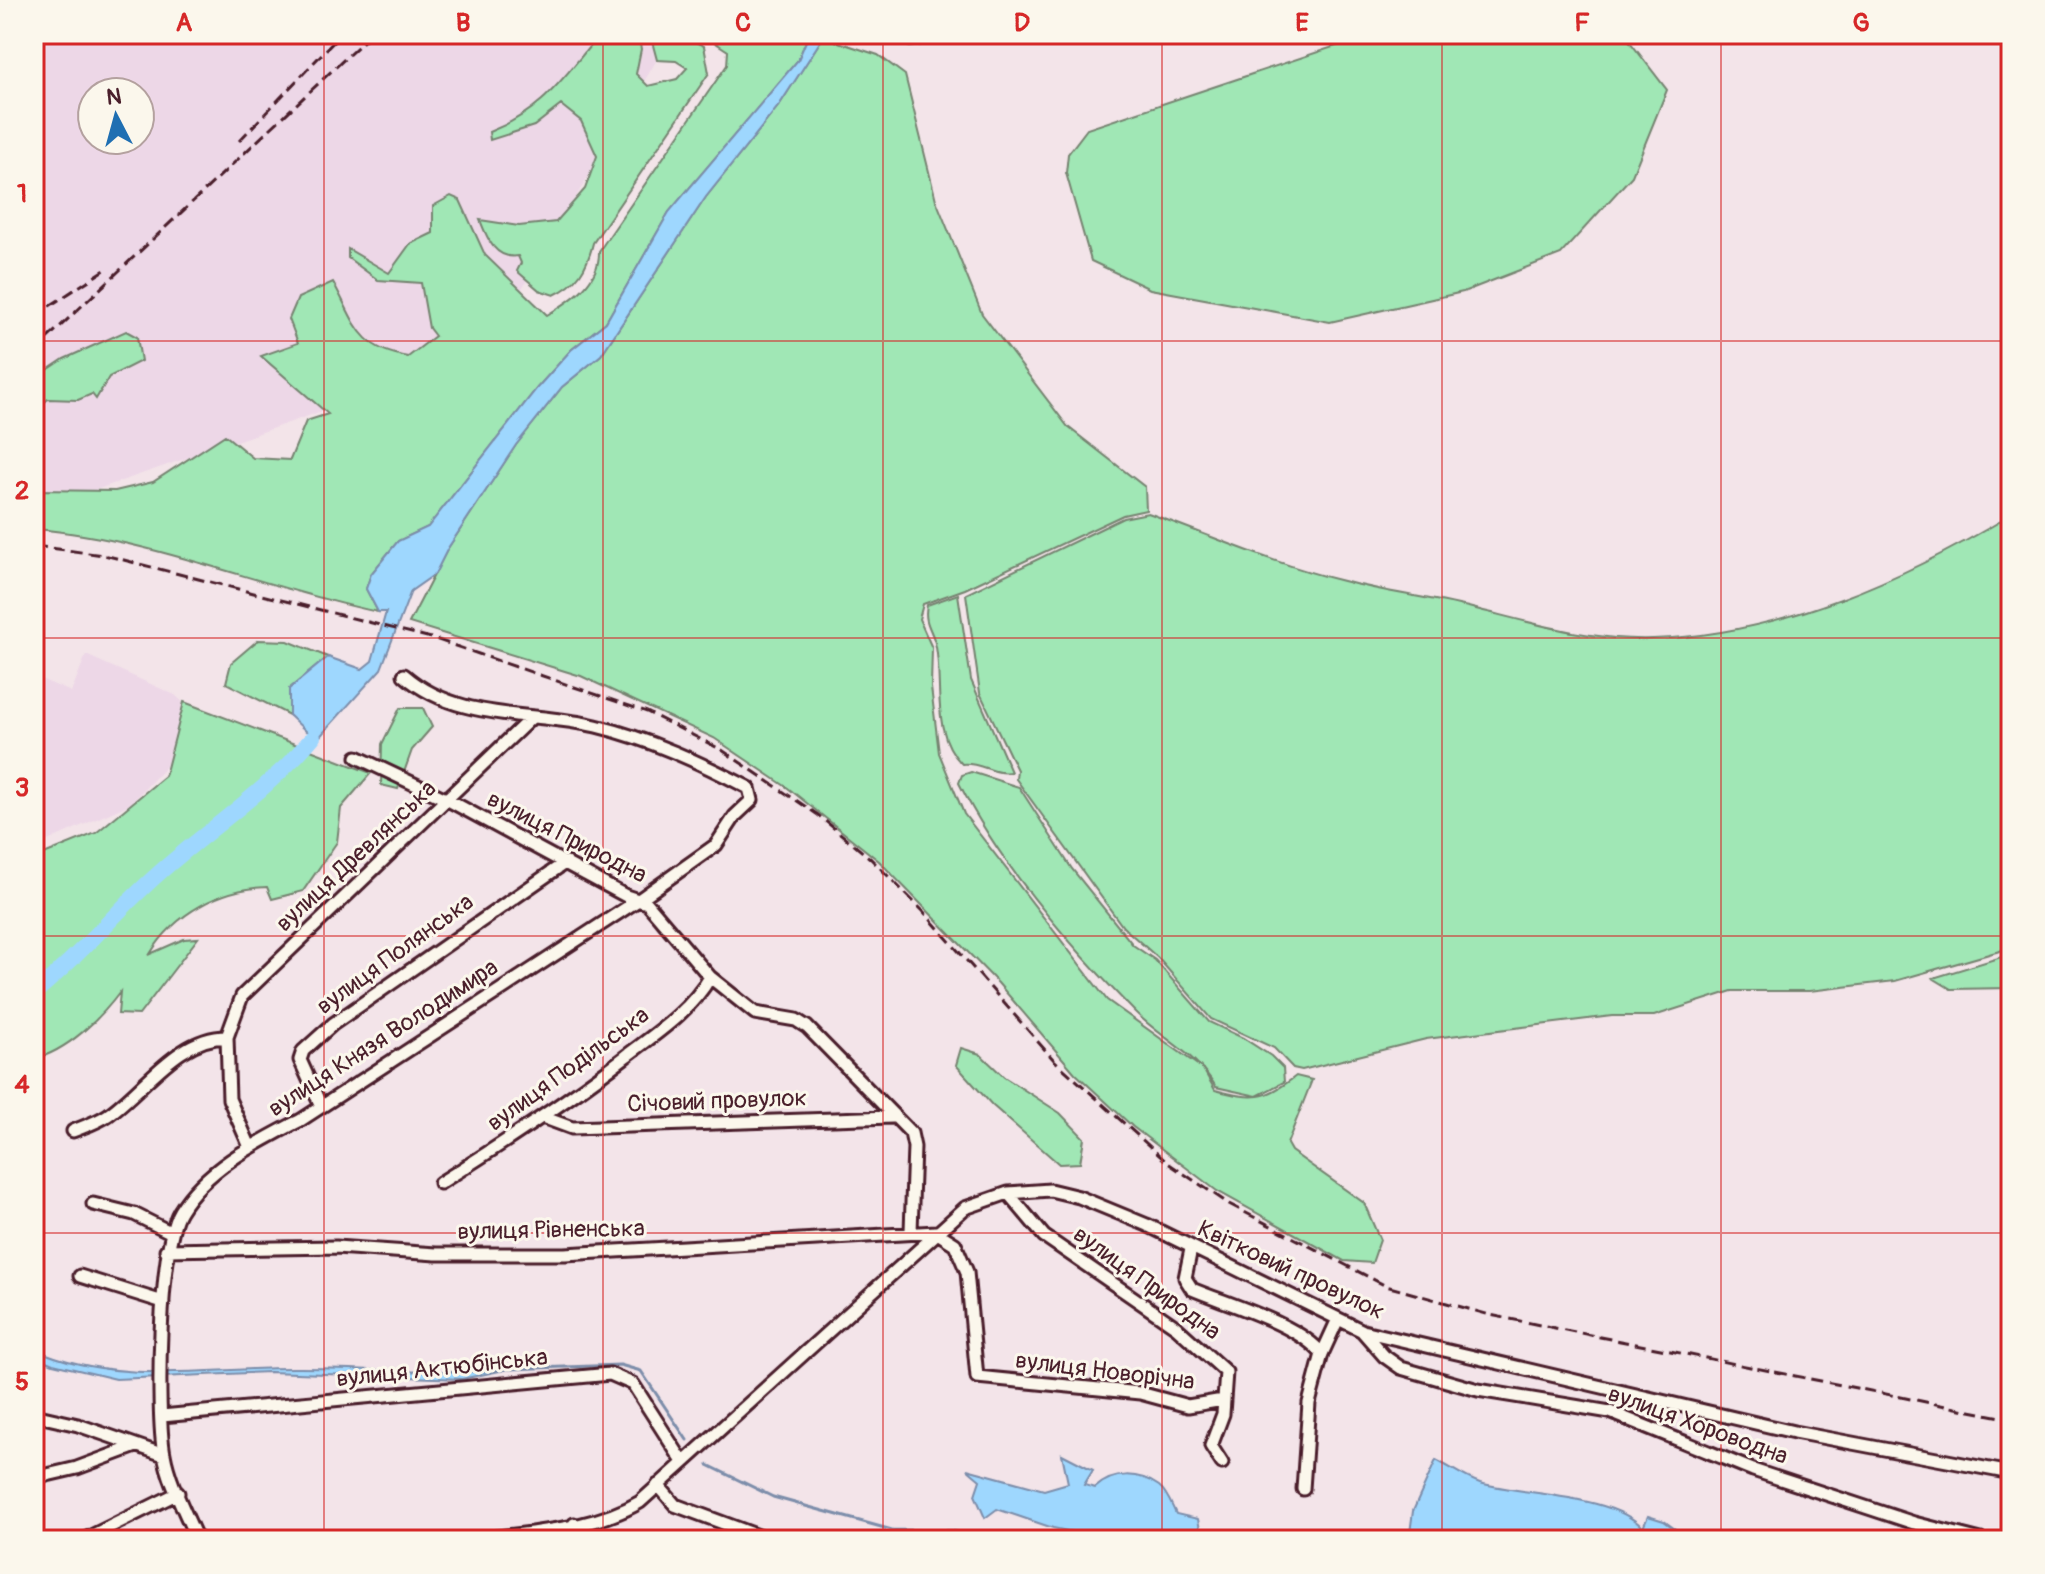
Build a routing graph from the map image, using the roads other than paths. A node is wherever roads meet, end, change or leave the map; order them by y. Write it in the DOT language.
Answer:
graph roads {
  1 [pos="404,675"];
  2 [pos="531,718"];
  3 [pos="357,757"];
  4 [pos="448,800"];
  5 [pos="566,862"];
  6 [pos="640,899"];
  7 [pos="710,977"];
  8 [pos="227,1037"];
  9 [pos="321,1106"];
  10 [pos="892,1117"];
  11 [pos="545,1118"];
  12 [pos="73,1131"];
  13 [pos="250,1147"];
  14 [pos="440,1183"];
  15 [pos="1008,1193"];
  16 [pos="93,1204"];
  17 [pos="911,1231"];
  18 [pos="170,1232"];
  19 [pos="936,1232"];
  20 [pos="1191,1249"];
  21 [pos="166,1250"];
  22 [pos="80,1276"];
  23 [pos="163,1302"];
  24 [pos="1338,1319"];
  25 [pos="1363,1331"];
  26 [pos="1322,1354"];
  27 [pos="1223,1400"];
  28 [pos="34,1415"];
  29 [pos="162,1416"];
  30 [pos="136,1446"];
  31 [pos="164,1455"];
  32 [pos="683,1462"];
  33 [pos="1222,1463"];
  34 [pos="2011,1473"];
  35 [pos="34,1478"];
  36 [pos="658,1485"];
  37 [pos="1303,1489"];
  38 [pos="178,1493"];
  39 [pos="574,1524"];
  40 [pos="83,1540"];
  41 [pos="197,1540"];
  42 [pos="477,1540"];
  43 [pos="587,1540"];
  44 [pos="769,1540"];
  45 [pos="1981,1540"];
  1 -- 2 [label="street"];
  2 -- 4 [label="street, вулиця Древлянська"];
  2 -- 6 [label="street, вулиця Князя Володимира"];
  3 -- 4 [label="street, вулиця Природна"];
  4 -- 5 [label="street, вулиця Природна"];
  4 -- 8 [label="street, вулиця Древлянська"];
  5 -- 6 [label="street, вулиця Природна"];
  5 -- 9 [label="street, вулиця Полянська"];
  6 -- 7 [label="street, вулиця Природна"];
  6 -- 9 [label="street, вулиця Князя Володимира"];
  7 -- 10 [label="street, вулиця Природна"];
  7 -- 11 [label="street, вулиця Подільська"];
  8 -- 12 [label="street"];
  8 -- 13 [label="street, вулиця Древлянська"];
  9 -- 13 [label="street, вулиця Князя Володимира"];
  10 -- 11 [label="street, Січовий провулок"];
  10 -- 17 [label="street, вулиця Природна"];
  11 -- 14 [label="street, вулиця Подільська"];
  13 -- 18 [label="street, вулиця Князя Володимира"];
  15 -- 19 [label="street, Квітковий провулок"];
  15 -- 20 [label="street, Квітковий провулок"];
  15 -- 27 [label="street, вулиця Природна"];
  16 -- 18 [label="street"];
  17 -- 19 [label="street, вулиця Рівненська"];
  17 -- 21 [label="street, вулиця Рівненська"];
  18 -- 21 [label="street, вулиця Князя Володимира"];
  19 -- 27 [label="street, вулиця Новорічна"];
  19 -- 32 [label="street, Квітковий провулок"];
  20 -- 24 [label="street, Квітковий провулок"];
  20 -- 26 [label="street"];
  21 -- 23 [label="street, вулиця Князя Володимира"];
  22 -- 23 [label="street"];
  23 -- 29 [label="street, вулиця Князя Володимира"];
  24 -- 25 [label="street, Квітковий провулок"];
  24 -- 26 [label="street"];
  25 -- 34 [label="street, Квітковий провулок"];
  25 -- 45 [label="street, вулиця Хороводна"];
  26 -- 37 [label="street"];
  27 -- 33 [label="street, вулиця Природна"];
  28 -- 30 [label="street"];
  29 -- 31 [label="street"];
  29 -- 32 [label="street, вулиця Актюбінська"];
  30 -- 31 [label="street"];
  30 -- 35 [label="street"];
  31 -- 38 [label="street"];
  32 -- 36 [label="street, Квітковий провулок"];
  36 -- 39 [label="street, Квітковий провулок"];
  36 -- 44 [label="street"];
  38 -- 40 [label="street"];
  38 -- 41 [label="street"];
  39 -- 42 [label="street, Квітковий провулок"];
  39 -- 43 [label="street"];
}
